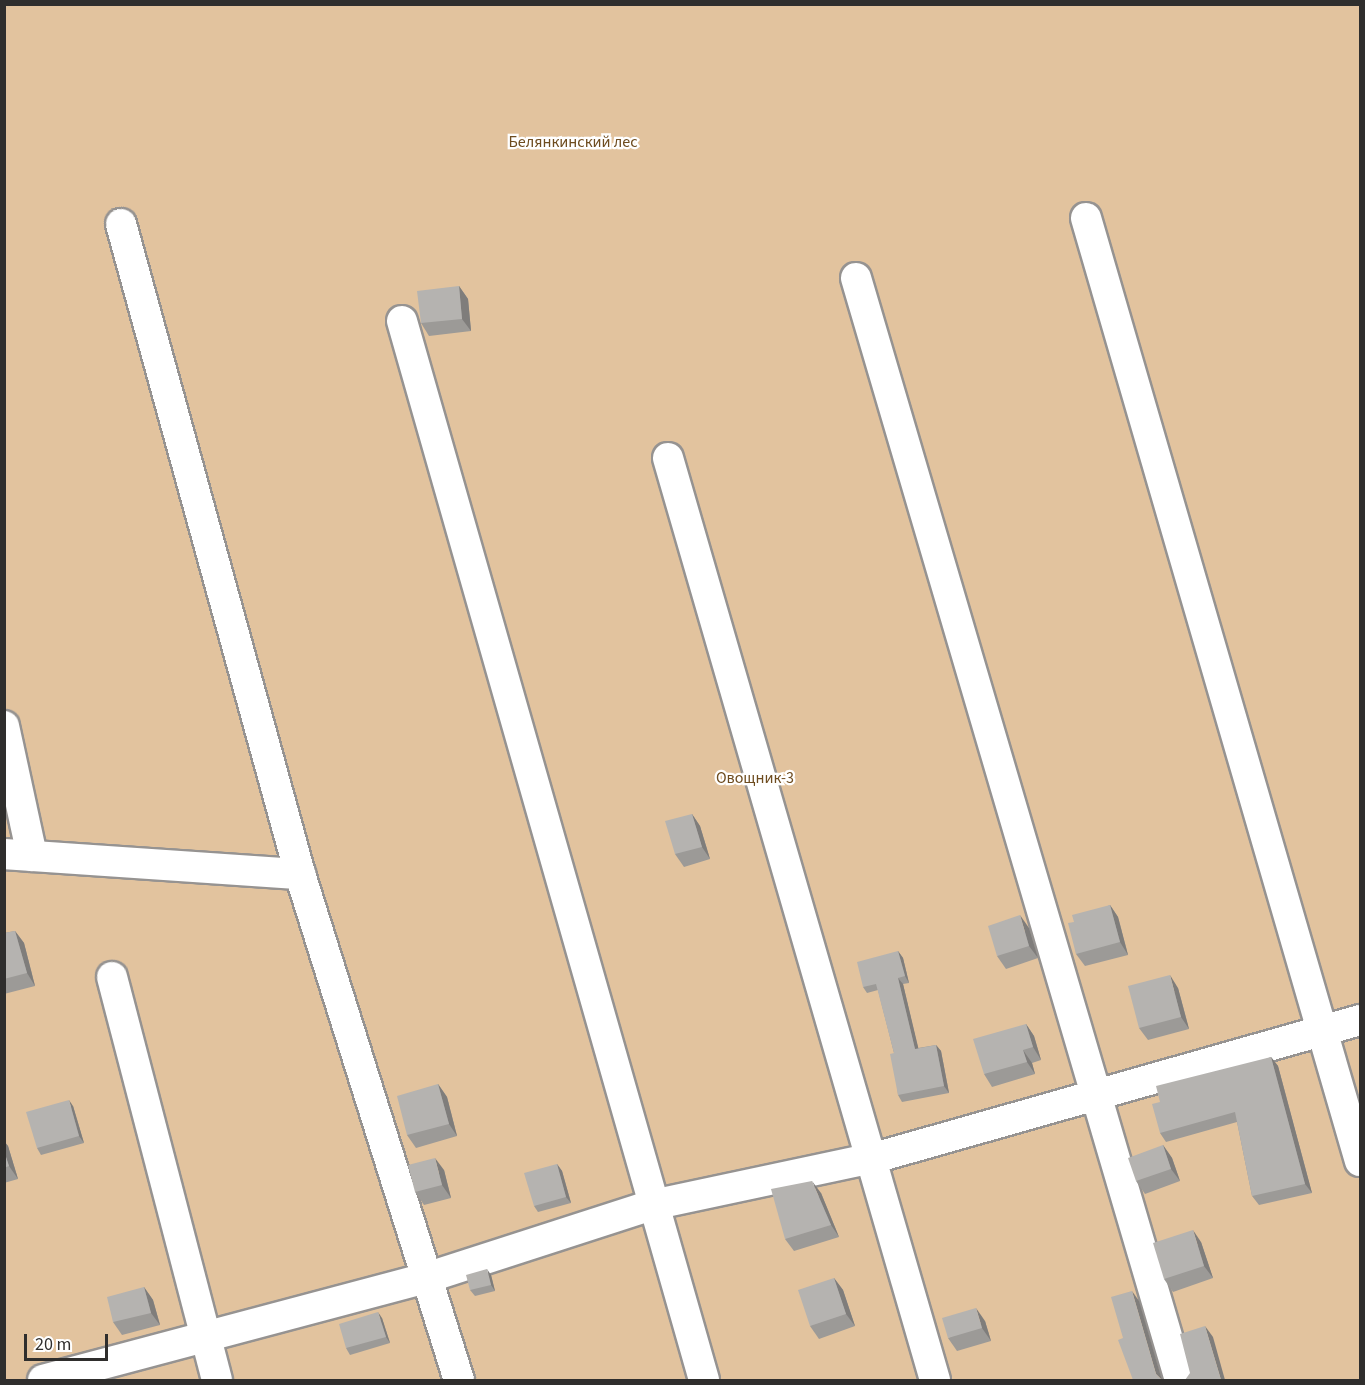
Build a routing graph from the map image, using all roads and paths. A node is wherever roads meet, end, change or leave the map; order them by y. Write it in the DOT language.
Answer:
graph roads {
  1 [pos="1086,218"];
  2 [pos="122,224"];
  3 [pos="856,278"];
  4 [pos="402,321"];
  5 [pos="668,458"];
  6 [pos="4,726"];
  7 [pos="18,855"];
  8 [pos="300,873"];
  9 [pos="112,977"];
  10 [pos="1360,1020"];
  11 [pos="1322,1031"];
  12 [pos="1098,1095"];
  13 [pos="874,1158"];
  14 [pos="1360,1161"];
  15 [pos="652,1205"];
  16 [pos="429,1277"];
  17 [pos="204,1334"];
  18 [pos="43,1380"];
  19 [pos="217,1380"];
  20 [pos="459,1380"];
  21 [pos="704,1380"];
  22 [pos="935,1380"];
  23 [pos="1180,1380"];
  1 -- 11 [label="lane"];
  2 -- 8 [label="lane"];
  3 -- 12 [label="lane"];
  4 -- 15 [label="lane"];
  5 -- 13 [label="lane"];
  6 -- 7 [label="lane"];
  7 -- 8 [label="lane"];
  8 -- 16 [label="lane"];
  9 -- 17 [label="lane"];
  10 -- 11 [label="lane"];
  11 -- 12 [label="lane"];
  11 -- 14 [label="lane"];
  12 -- 13 [label="lane"];
  12 -- 23 [label="lane"];
  13 -- 15 [label="lane"];
  13 -- 22 [label="lane"];
  15 -- 16 [label="lane"];
  15 -- 21 [label="lane"];
  16 -- 17 [label="lane"];
  16 -- 20 [label="lane"];
  17 -- 18 [label="lane"];
  17 -- 19 [label="lane"];
}
